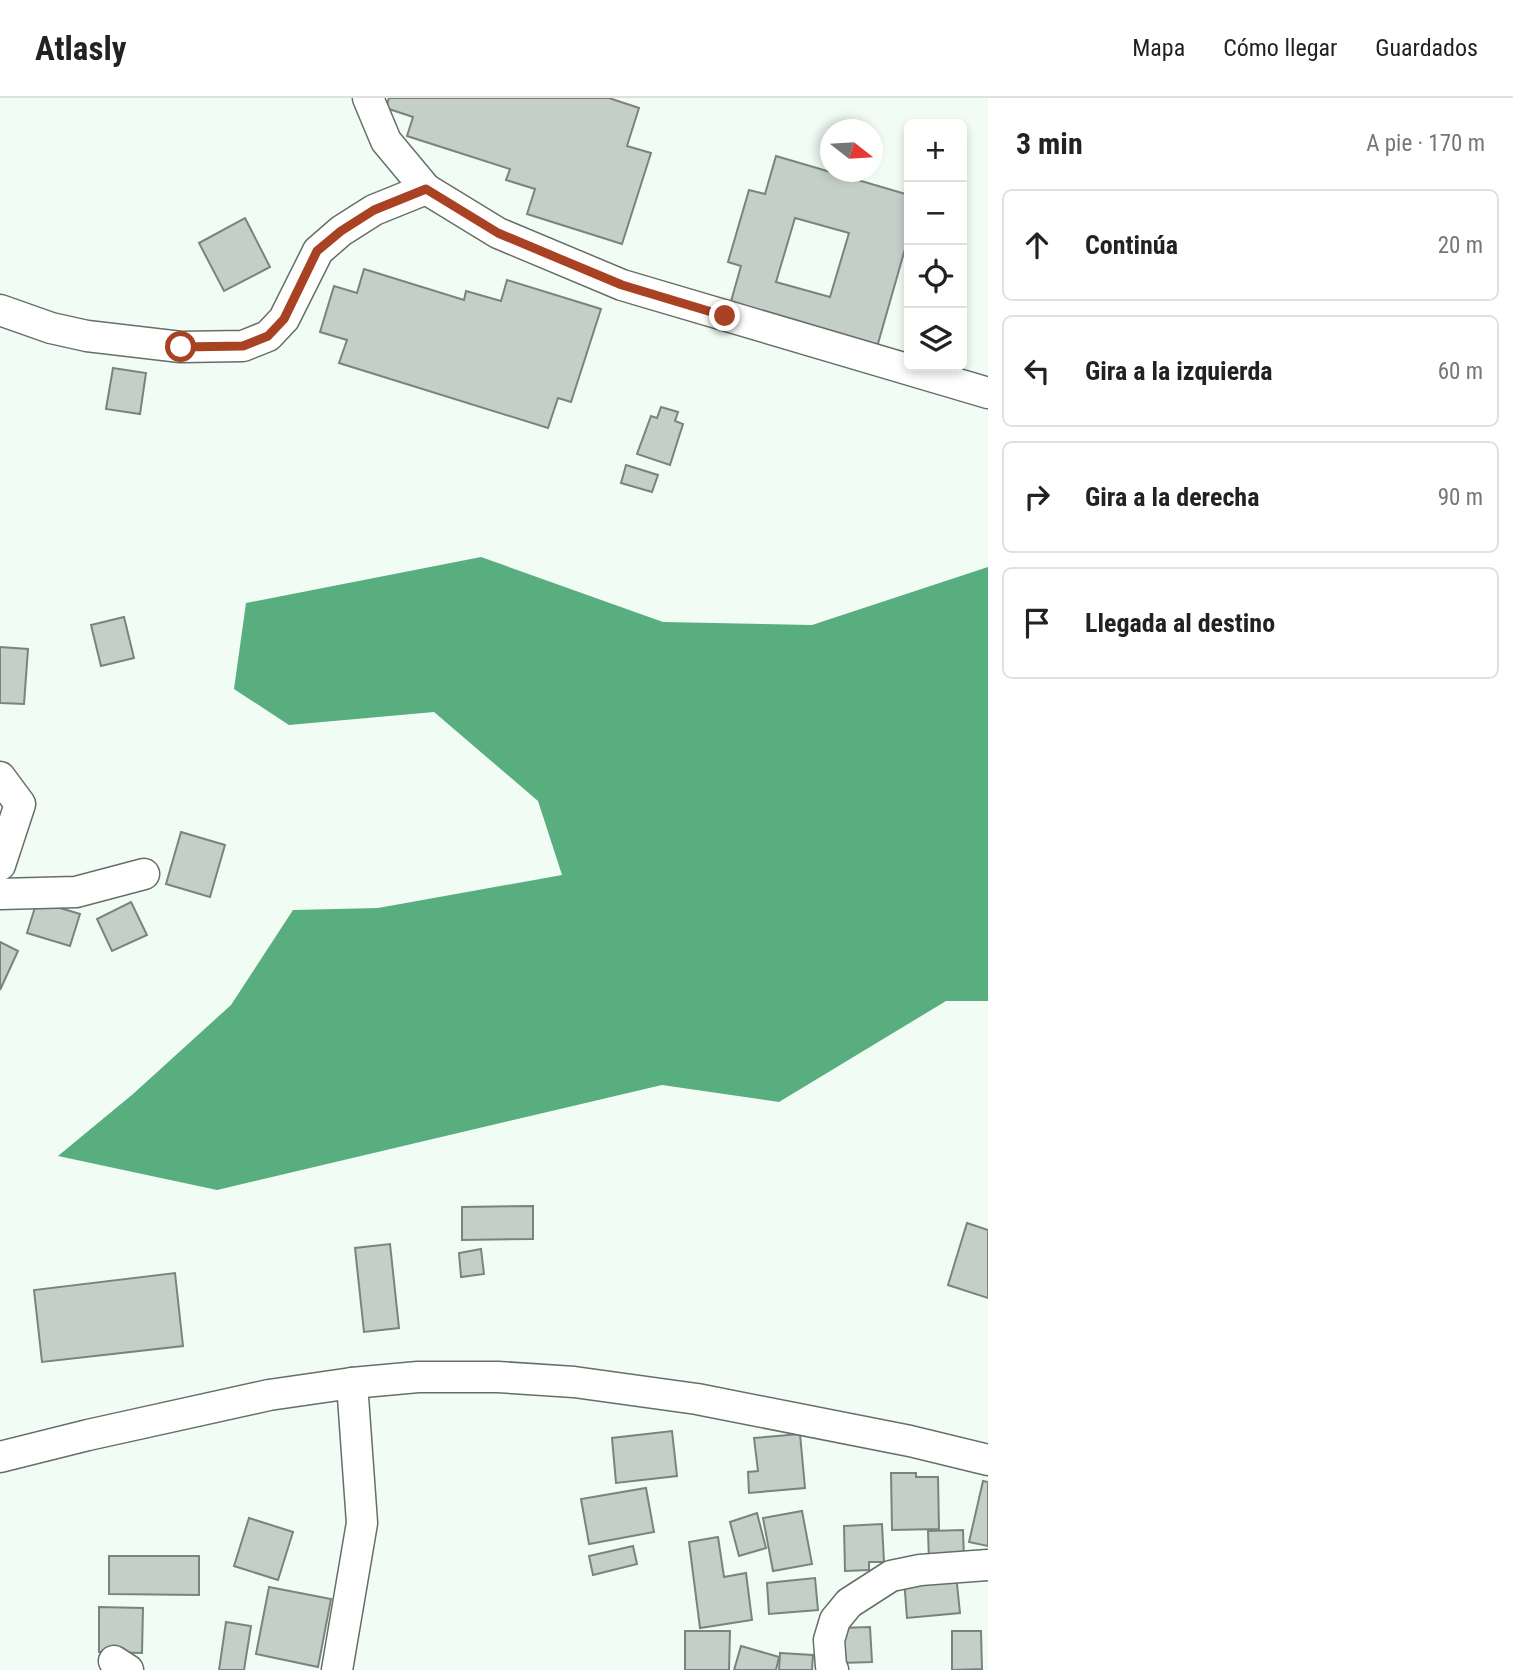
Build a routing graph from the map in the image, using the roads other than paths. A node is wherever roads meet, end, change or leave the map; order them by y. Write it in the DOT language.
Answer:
graph roads {
  1 [pos="368,98"];
  2 [pos="426,189"];
  3 [pos="0,310"];
  4 [pos="988,393"];
  5 [pos="0,777"];
  6 [pos="0,865"];
  7 [pos="144,874"];
  8 [pos="0,894"];
  9 [pos="352,1382"];
  10 [pos="0,1457"];
  11 [pos="988,1460"];
  12 [pos="988,1565"];
  13 [pos="337,1670"];
  14 [pos="833,1670"];
  1 -- 2 [label="street"];
  2 -- 3 [label="street"];
  2 -- 4 [label="street"];
  5 -- 6 [label="street"];
  7 -- 8 [label="street"];
  9 -- 10 [label="street"];
  9 -- 11 [label="street"];
  9 -- 13 [label="street"];
  12 -- 14 [label="street"];
}
